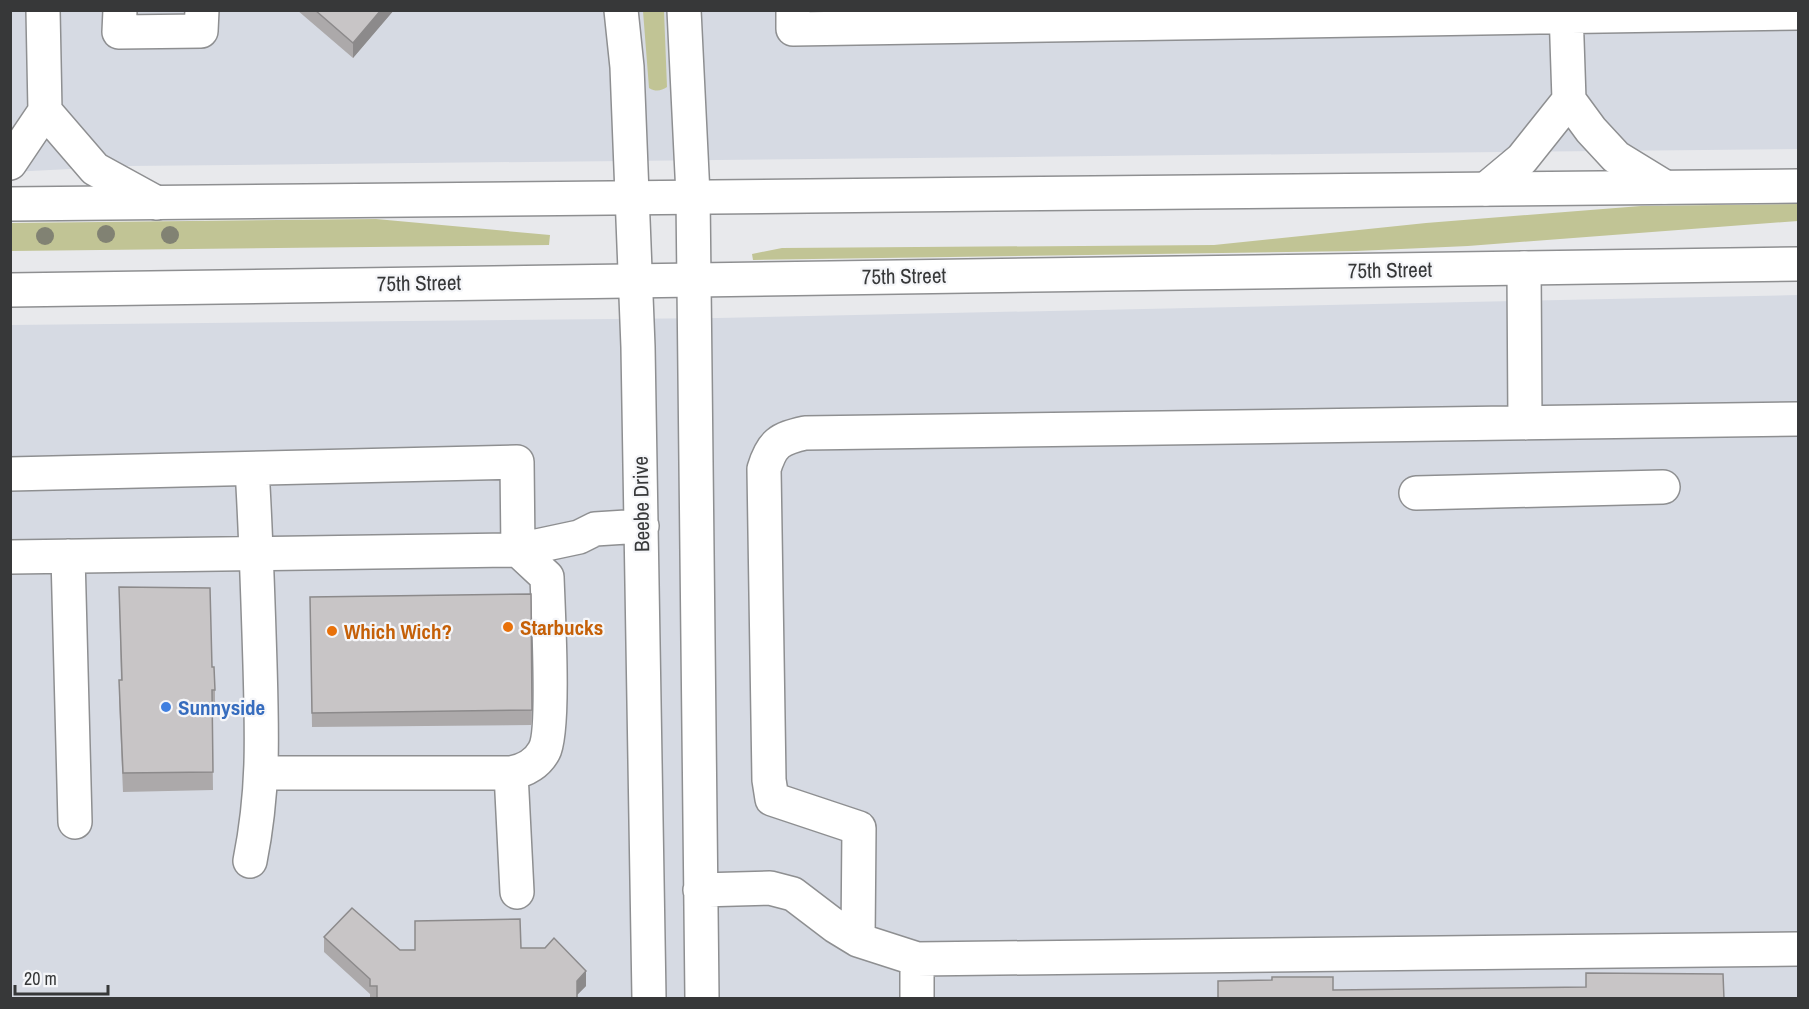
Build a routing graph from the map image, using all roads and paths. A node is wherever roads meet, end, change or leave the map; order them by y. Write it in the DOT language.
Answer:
graph roads {
  1 [pos="43,10"];
  2 [pos="120,10"];
  3 [pos="202,10"];
  4 [pos="621,10"];
  5 [pos="684,10"];
  6 [pos="793,10"];
  7 [pos="1742,13"];
  8 [pos="1566,14"];
  9 [pos="1798,14"];
  10 [pos="964,18"];
  11 [pos="1006,18"];
  12 [pos="880,19"];
  13 [pos="1569,100"];
  14 [pos="45,111"];
  15 [pos="10,163"];
  16 [pos="1798,186"];
  17 [pos="1665,187"];
  18 [pos="1486,189"];
  19 [pos="693,195"];
  20 [pos="632,196"];
  21 [pos="157,203"];
  22 [pos="10,204"];
  23 [pos="1798,264"];
  24 [pos="1524,268"];
  25 [pos="694,279"];
  26 [pos="635,280"];
  27 [pos="10,290"];
  28 [pos="1798,419"];
  29 [pos="1525,423"];
  30 [pos="252,469"];
  31 [pos="10,474"];
  32 [pos="1663,487"];
  33 [pos="1416,493"];
  34 [pos="642,526"];
  35 [pos="518,550"];
  36 [pos="257,555"];
  37 [pos="68,556"];
  38 [pos="10,557"];
  39 [pos="262,773"];
  40 [pos="511,773"];
  41 [pos="75,822"];
  42 [pos="250,861"];
  43 [pos="700,890"];
  44 [pos="518,892"];
  45 [pos="858,940"];
  46 [pos="1798,949"];
  47 [pos="917,959"];
  48 [pos="649,999"];
  49 [pos="702,999"];
  50 [pos="917,999"];
  1 -- 14 [label="main road"];
  2 -- 3 [label="main road"];
  4 -- 20 [label="main road, Beebe Drive"];
  5 -- 19 [label="main road"];
  6 -- 12 [label="main road"];
  7 -- 8 [label="main road"];
  7 -- 9 [label="main road"];
  8 -- 11 [label="main road"];
  8 -- 13 [label="main road"];
  10 -- 11 [label="main road"];
  10 -- 12 [label="main road"];
  13 -- 17 [label="main road"];
  13 -- 18 [label="main road"];
  14 -- 15 [label="main road"];
  14 -- 21 [label="main road"];
  16 -- 17 [label="main road"];
  17 -- 18 [label="main road"];
  18 -- 19 [label="main road"];
  19 -- 20 [label="main road"];
  19 -- 25 [label="main road"];
  20 -- 21 [label="main road"];
  20 -- 26 [label="main road, Beebe Drive"];
  21 -- 22 [label="main road"];
  23 -- 24 [label="main road, 75th Street"];
  24 -- 25 [label="main road, 75th Street"];
  24 -- 29 [label="main road"];
  25 -- 26 [label="main road, 75th Street"];
  25 -- 43 [label="main road"];
  26 -- 27 [label="main road, 75th Street"];
  26 -- 34 [label="main road, Beebe Drive"];
  28 -- 29 [label="main road"];
  29 -- 45 [label="main road"];
  30 -- 31 [label="main road"];
  30 -- 35 [label="main road"];
  30 -- 36 [label="main road"];
  32 -- 33 [label="main road"];
  34 -- 35 [label="main road"];
  34 -- 48 [label="main road, Beebe Drive"];
  35 -- 36 [label="main road"];
  35 -- 40 [label="main road"];
  36 -- 37 [label="main road"];
  36 -- 39 [label="main road"];
  37 -- 38 [label="main road"];
  37 -- 41 [label="main road"];
  39 -- 40 [label="main road"];
  39 -- 42 [label="main road"];
  40 -- 44 [label="main road"];
  43 -- 45 [label="main road"];
  43 -- 49 [label="main road"];
  45 -- 47 [label="main road"];
  46 -- 47 [label="main road"];
  47 -- 50 [label="main road"];
}
